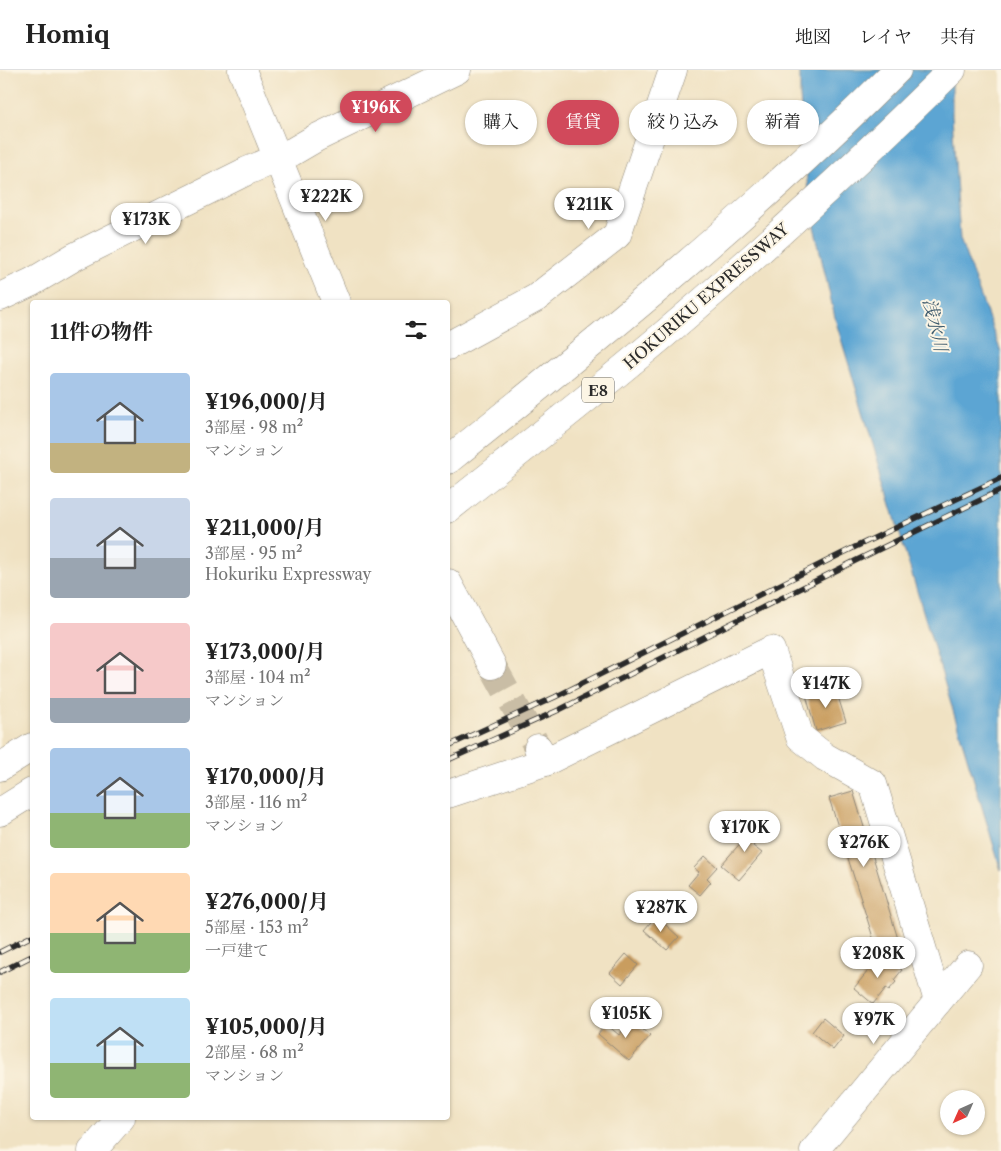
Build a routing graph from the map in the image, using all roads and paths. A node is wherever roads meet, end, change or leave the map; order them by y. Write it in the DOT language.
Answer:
graph roads {
  1 [pos="242,70"];
  2 [pos="457,70"];
  3 [pos="673,70"];
  4 [pos="898,70"];
  5 [pos="952,70"];
  6 [pos="277,159"];
  7 [pos="0,297"];
  8 [pos="335,300"];
  9 [pos="450,345"];
  10 [pos="450,458"];
  11 [pos="450,507"];
  12 [pos="450,587"];
  13 [pos="492,665"];
  14 [pos="30,748"];
  15 [pos="0,767"];
  16 [pos="30,793"];
  17 [pos="450,793"];
  18 [pos="0,812"];
  19 [pos="968,965"];
  20 [pos="938,1001"];
  21 [pos="814,1151"];
  1 -- 6 [label="main road"];
  2 -- 6 [label="main road"];
  3 -- 9 [label="main road"];
  4 -- 10 [label="main road, E8"];
  5 -- 11 [label="main road, HOKURIKU EXPRESSWAY / E8"];
  6 -- 7 [label="main road"];
  6 -- 8 [label="main road"];
  12 -- 13 [label="main road"];
  14 -- 15 [label="main road"];
  16 -- 18 [label="main road"];
  17 -- 20 [label="main road"];
  19 -- 20 [label="main road"];
  20 -- 21 [label="main road"];
}
